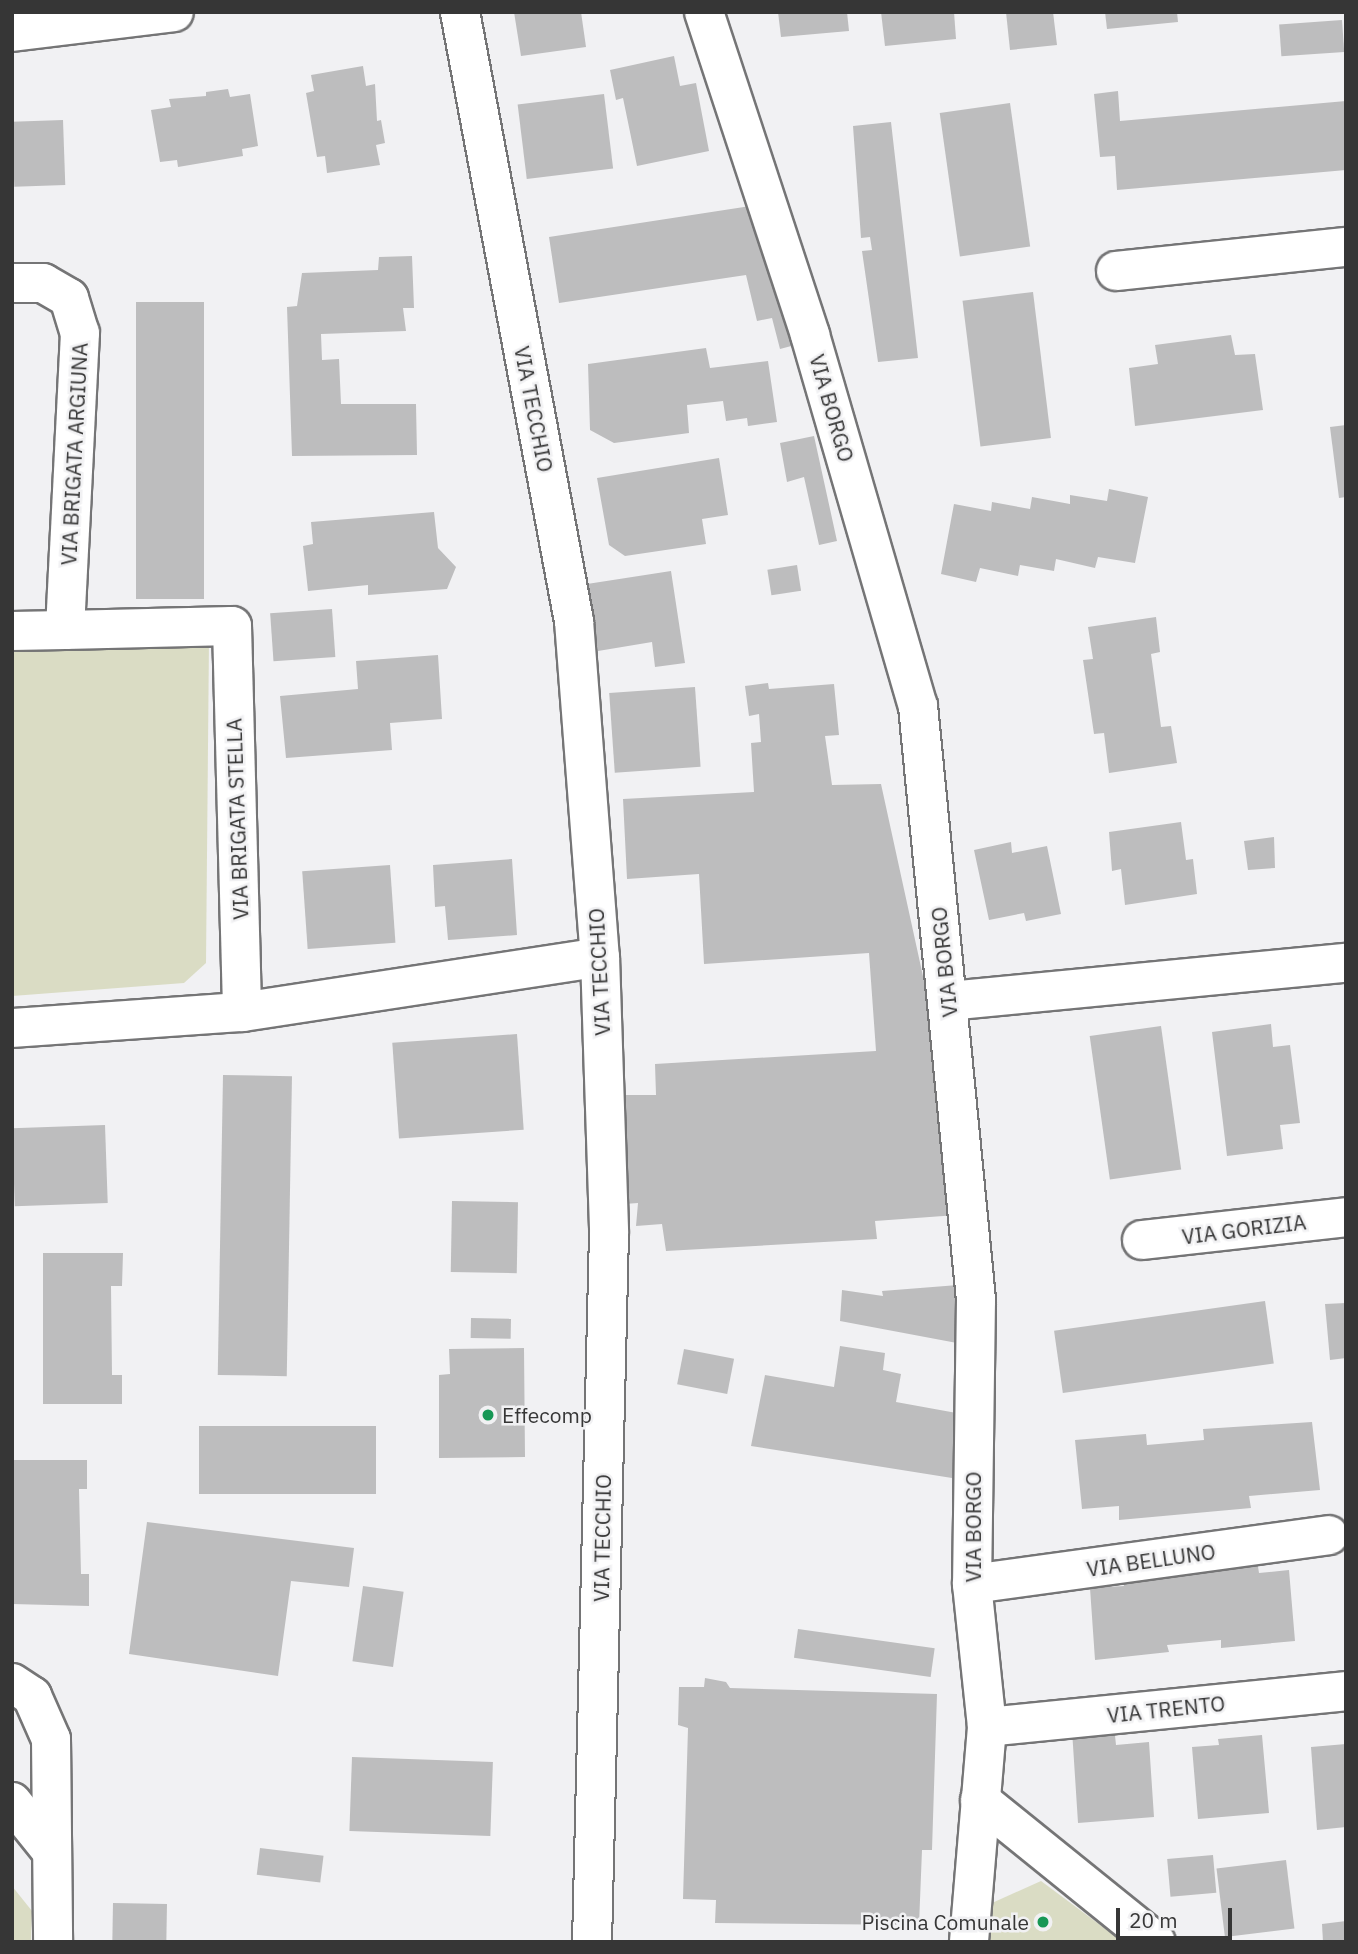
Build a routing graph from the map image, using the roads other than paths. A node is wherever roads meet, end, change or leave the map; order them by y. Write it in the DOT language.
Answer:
graph roads {
  1 [pos="174,12"];
  2 [pos="460,12"];
  3 [pos="704,12"];
  4 [pos="12,32"];
  5 [pos="1346,247"];
  6 [pos="1116,271"];
  7 [pos="12,283"];
  8 [pos="65,630"];
  9 [pos="12,631"];
  10 [pos="600,957"];
  11 [pos="1346,963"];
  12 [pos="948,1001"];
  13 [pos="242,1012"];
  14 [pos="12,1028"];
  15 [pos="1346,1217"];
  16 [pos="1142,1240"];
  17 [pos="1329,1535"];
  18 [pos="972,1584"];
  19 [pos="12,1683"];
  20 [pos="1346,1691"];
  21 [pos="987,1727"];
  22 [pos="980,1800"];
  23 [pos="12,1802"];
  24 [pos="52,1852"];
  25 [pos="53,1942"];
  26 [pos="592,1942"];
  27 [pos="969,1942"];
  28 [pos="1156,1942"];
  1 -- 4 [label="street"];
  2 -- 10 [label="street, VIA TECCHIO"];
  3 -- 12 [label="street, VIA BORGO"];
  5 -- 6 [label="street"];
  7 -- 8 [label="street, VIA BRIGATA ARGIUNA"];
  8 -- 9 [label="street"];
  8 -- 13 [label="street, VIA BRIGATA STELLA"];
  10 -- 13 [label="street"];
  10 -- 26 [label="street, VIA TECCHIO"];
  11 -- 12 [label="street"];
  12 -- 18 [label="street, VIA BORGO"];
  13 -- 14 [label="street"];
  15 -- 16 [label="street, VIA GORIZIA"];
  17 -- 18 [label="street, VIA BELLUNO"];
  18 -- 21 [label="street, VIA BORGO"];
  19 -- 24 [label="street"];
  20 -- 21 [label="street, VIA TRENTO"];
  21 -- 22 [label="street, VIA BORGO"];
  22 -- 27 [label="street, VIA BORGO"];
  22 -- 28 [label="street"];
  23 -- 24 [label="street"];
  24 -- 25 [label="street"];
}
